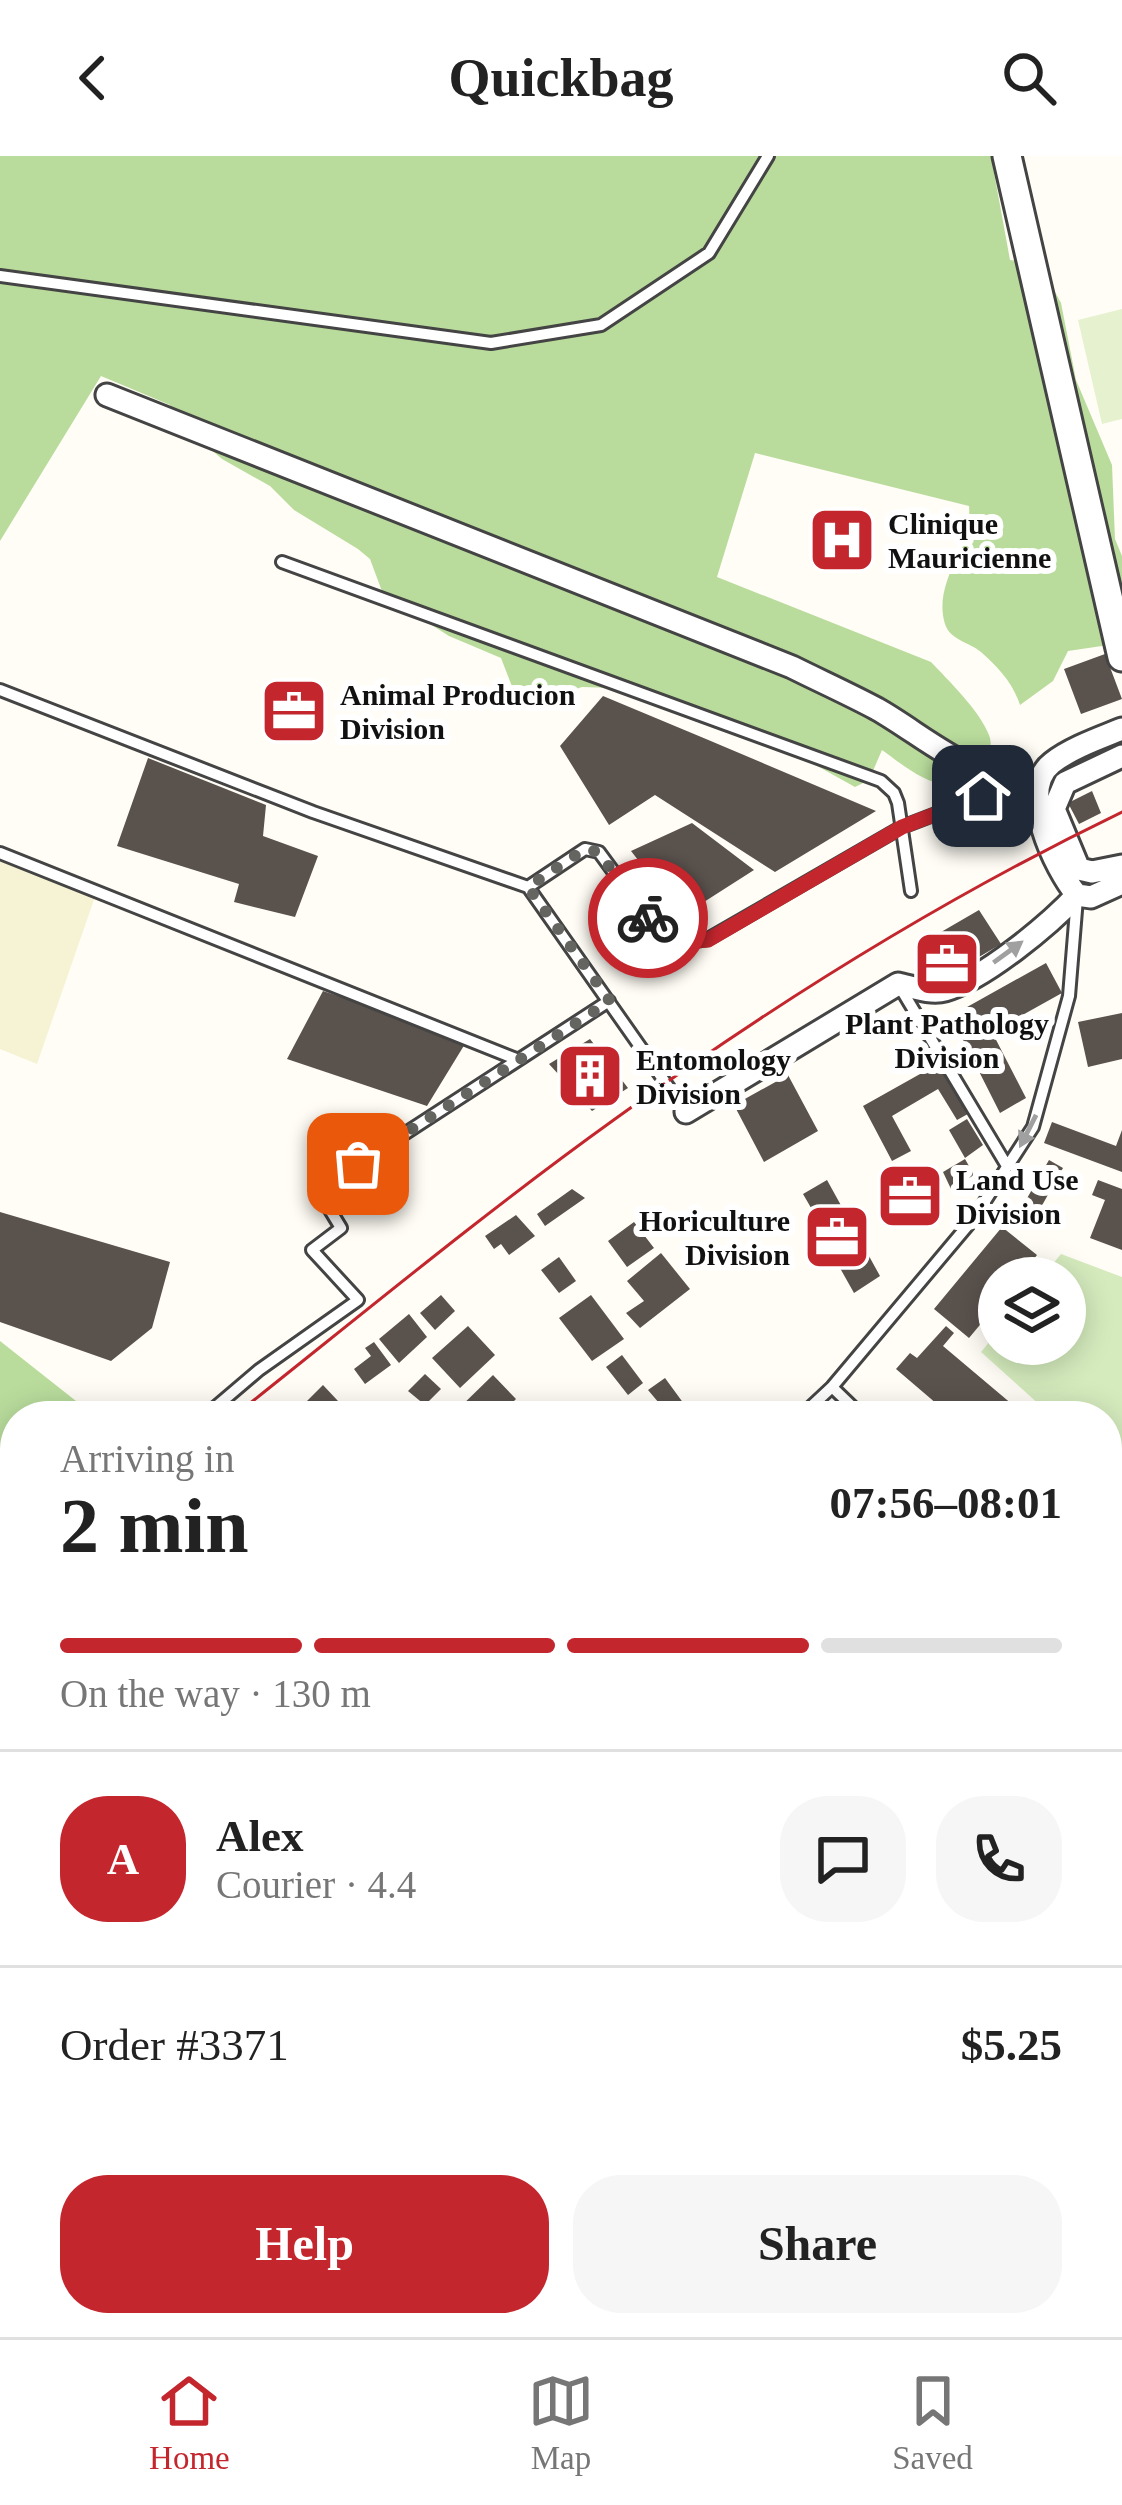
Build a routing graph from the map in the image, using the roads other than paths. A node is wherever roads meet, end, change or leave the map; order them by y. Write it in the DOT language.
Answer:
graph roads {
  1 [pos="768,156"];
  2 [pos="1007,156"];
  3 [pos="0,276"];
  4 [pos="107,395"];
  5 [pos="282,562"];
  6 [pos="1122,657"];
  7 [pos="0,691"];
  8 [pos="1122,729"];
  9 [pos="1122,756"];
  10 [pos="1031,780"];
  11 [pos="902,827"];
  12 [pos="0,853"];
  13 [pos="1122,866"];
  14 [pos="1122,883"];
  15 [pos="528,887"];
  16 [pos="910,890"];
  17 [pos="1077,895"];
  18 [pos="898,984"];
  19 [pos="610,1001"];
  20 [pos="517,1059"];
  21 [pos="686,1112"];
  22 [pos="1007,1166"];
  23 [pos="832,1387"];
  24 [pos="223,1401"];
  25 [pos="817,1401"];
  26 [pos="846,1401"];
  1 -- 3 [label="lane"];
  2 -- 6 [label="street"];
  4 -- 10 [label="street"];
  5 -- 11 [label="lane"];
  7 -- 15 [label="lane"];
  8 -- 10 [label="street"];
  9 -- 13 [label="street"];
  10 -- 11 [label="lane"];
  10 -- 17 [label="street"];
  11 -- 15 [label="lane"];
  11 -- 16 [label="lane"];
  12 -- 20 [label="lane"];
  14 -- 17 [label="street"];
  15 -- 19 [label="lane"];
  18 -- 17 [label="street, one-way"];
  17 -- 22 [label="lane, one-way"];
  18 -- 21 [label="street"];
  18 -- 22 [label="lane"];
  19 -- 20 [label="lane"];
  19 -- 21 [label="lane"];
  20 -- 24 [label="lane"];
  22 -- 23 [label="lane"];
  23 -- 25 [label="lane"];
  23 -- 26 [label="lane"];
}
